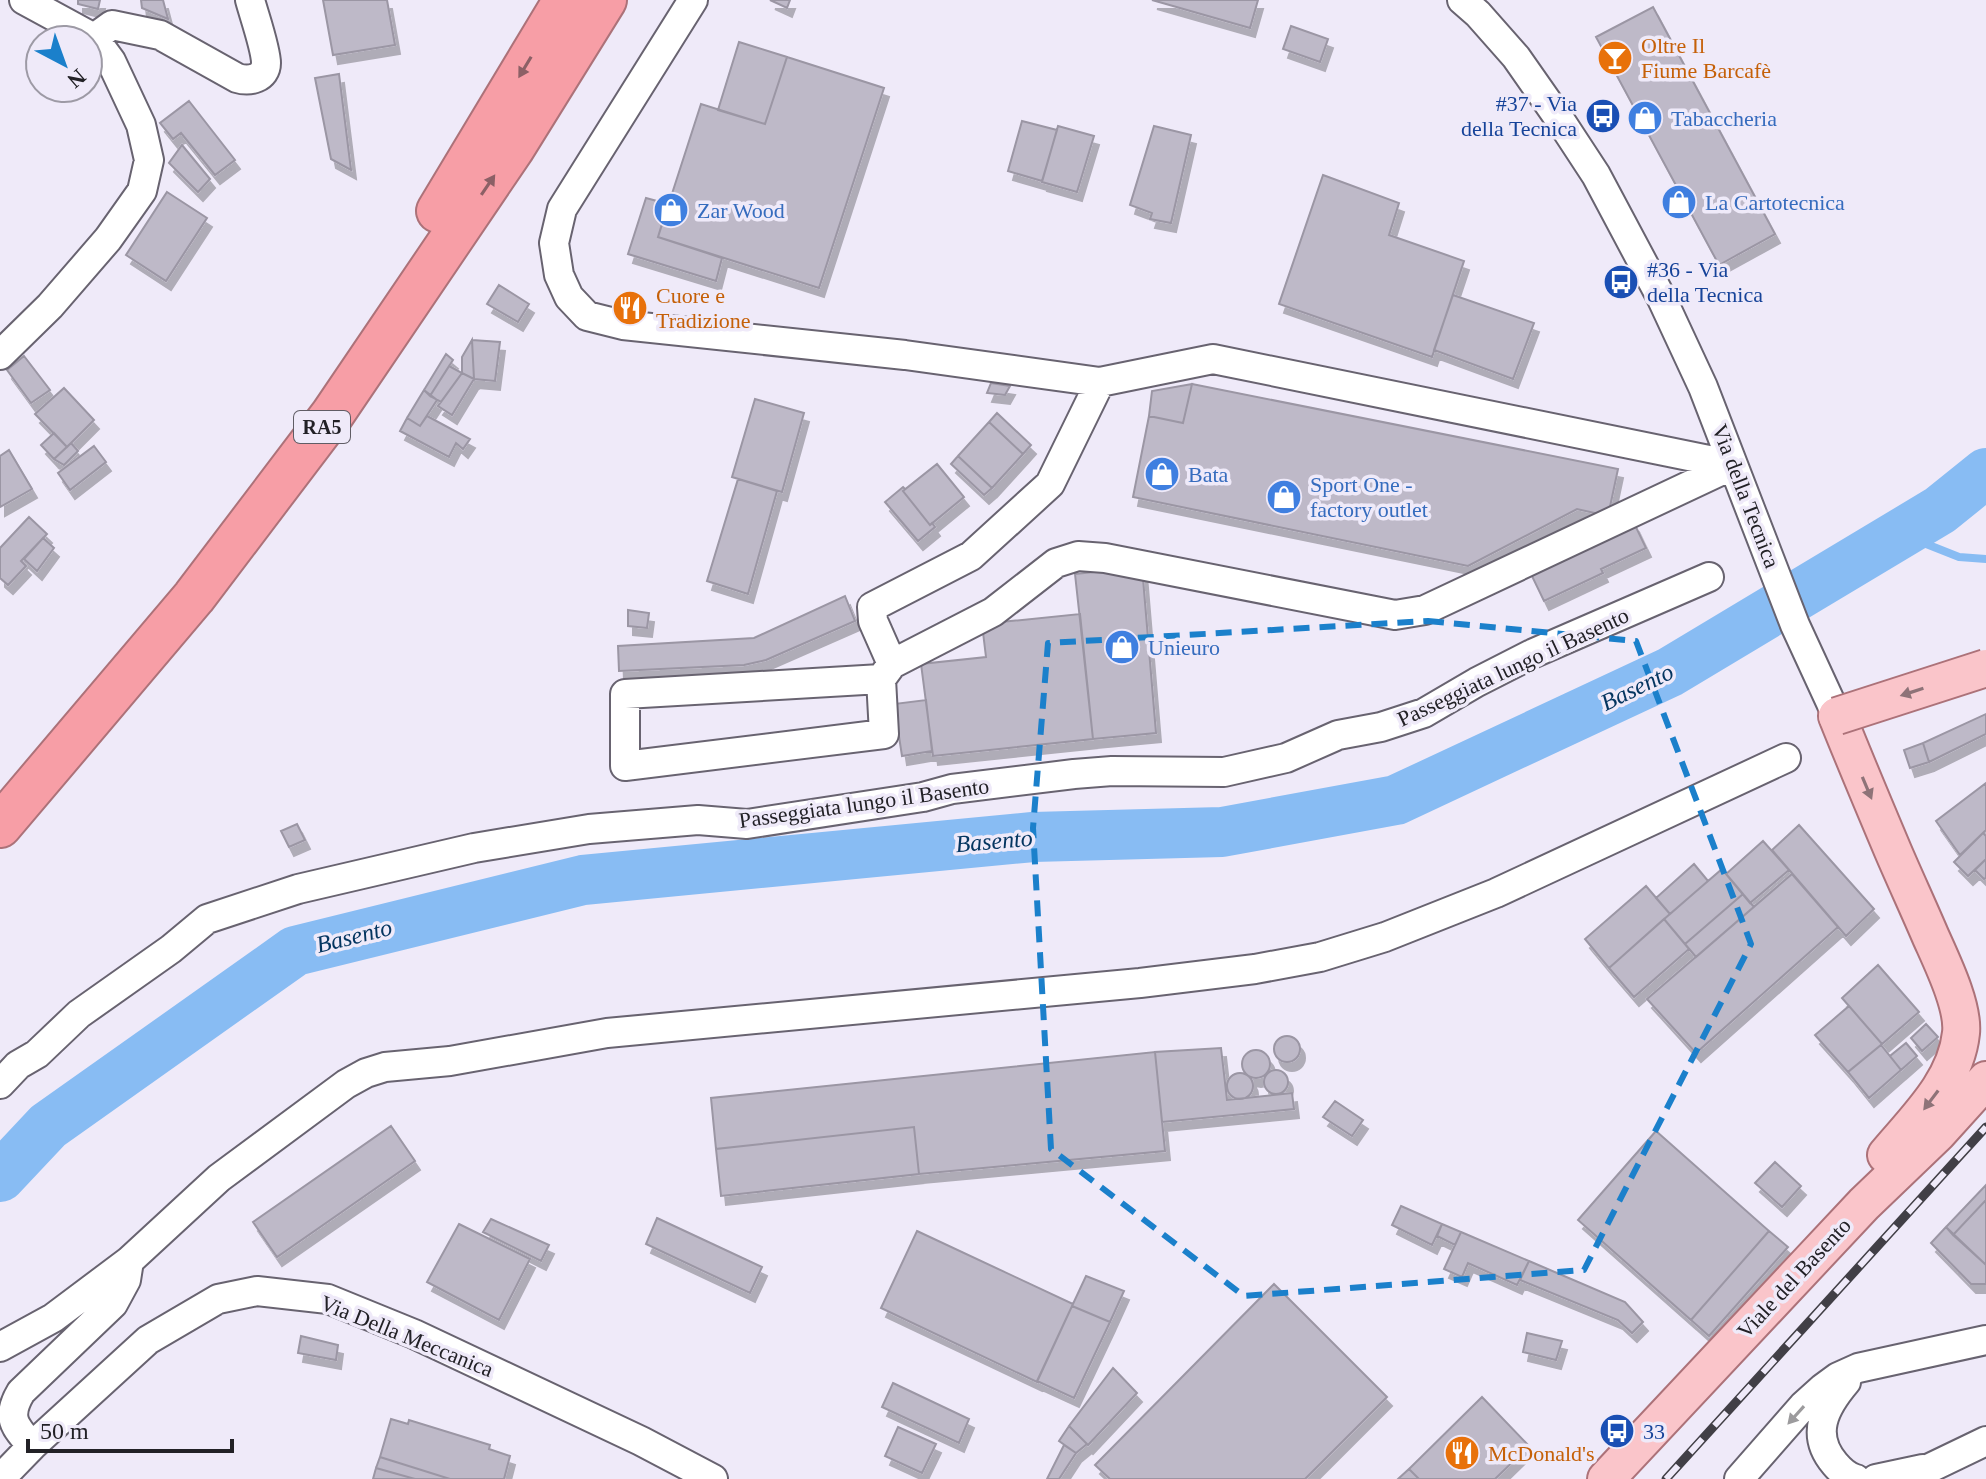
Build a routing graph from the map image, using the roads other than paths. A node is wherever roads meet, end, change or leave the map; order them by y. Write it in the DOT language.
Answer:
graph roads {
  1 [pos="24,0"];
  2 [pos="250,0"];
  3 [pos="565,0"];
  4 [pos="605,0"];
  5 [pos="693,0"];
  6 [pos="1462,0"];
  7 [pos="68,24"];
  8 [pos="104,31"];
  9 [pos="104,52"];
  10 [pos="0,355"];
  11 [pos="1100,382"];
  12 [pos="1733,465"];
  13 [pos="1709,577"];
  14 [pos="1986,668"];
  15 [pos="886,671"];
  16 [pos="1837,716"];
  17 [pos="1786,758"];
  18 [pos="0,790"];
  19 [pos="0,826"];
  20 [pos="1974,1038"];
  21 [pos="1986,1080"];
  22 [pos="0,1084"];
  23 [pos="1864,1204"];
  24 [pos="129,1261"];
  25 [pos="1986,1340"];
  26 [pos="0,1347"];
  27 [pos="1885,1361"];
  28 [pos="1986,1441"];
  29 [pos="32,1446"];
  30 [pos="1917,1473"];
  31 [pos="0,1479"];
  32 [pos="713,1479"];
  33 [pos="1606,1479"];
  34 [pos="1739,1479"];
  35 [pos="1749,1479"];
  36 [pos="1767,1479"];
  37 [pos="1856,1479"];
  38 [pos="1876,1479"];
  1 -- 7 [label="street"];
  2 -- 8 [label="street"];
  3 -- 18 [label="highway, RA5, one-way"];
  19 -- 4 [label="highway, RA5, one-way"];
  5 -- 11 [label="street"];
  6 -- 12 [label="street, Via della Tecnica"];
  9 -- 10 [label="street"];
  11 -- 12 [label="street"];
  11 -- 15 [label="street"];
  12 -- 15 [label="street"];
  12 -- 16 [label="street, Via della Tecnica"];
  13 -- 22 [label="street, Passeggiata lungo il Basento"];
  14 -- 16 [label="main road, one-way, bridge"];
  15 -- 15 [label="street"];
  16 -- 20 [label="main road, Via della Tecnica, one-way"];
  17 -- 24 [label="street"];
  20 -- 23 [label="main road, Via della Tecnica, one-way"];
  21 -- 23 [label="main road, Viale del Basento"];
  23 -- 33 [label="main road, Viale del Basento"];
  24 -- 26 [label="street"];
  24 -- 29 [label="street"];
  25 -- 27 [label="street"];
  27 -- 34 [label="street, one-way"];
  27 -- 37 [label="street"];
  28 -- 30 [label="street"];
  29 -- 31 [label="street, Via Della Meccanica"];
  29 -- 32 [label="street, Via Della Meccanica"];
  30 -- 38 [label="street"];
  35 -- 36 [label="street"];
}
